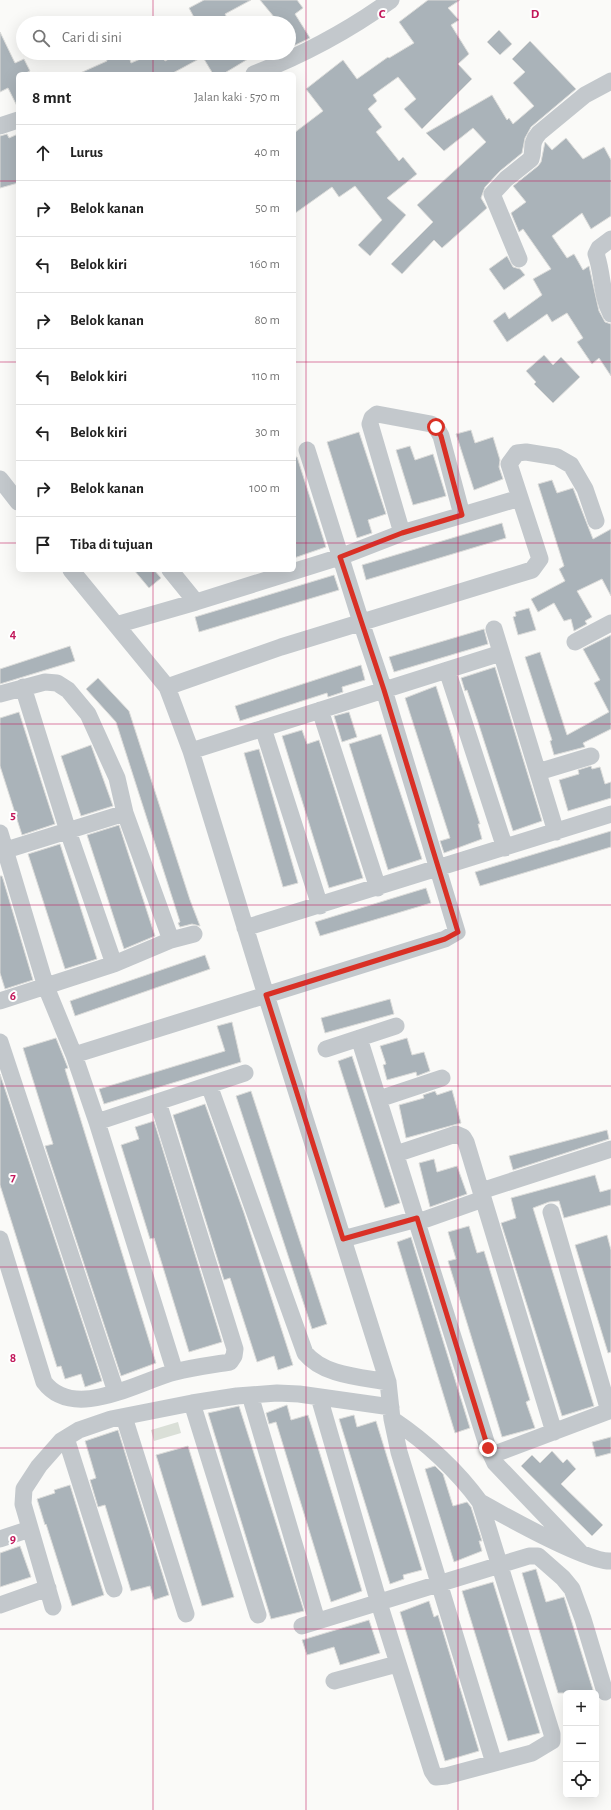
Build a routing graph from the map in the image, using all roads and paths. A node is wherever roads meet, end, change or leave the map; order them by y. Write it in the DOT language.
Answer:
graph roads {
  1 [pos="391,0"];
  2 [pos="296,57"];
  3 [pos="288,60"];
  4 [pos="259,72"];
  5 [pos="611,80"];
  6 [pos="16,121"];
  7 [pos="0,126"];
  8 [pos="611,239"];
  9 [pos="519,259"];
  10 [pos="611,314"];
  11 [pos="308,450"];
  12 [pos="0,479"];
  13 [pos="520,498"];
  14 [pos="16,499"];
  15 [pos="462,515"];
  16 [pos="596,521"];
  17 [pos="402,533"];
  18 [pos="340,557"];
  19 [pos="296,568"];
  20 [pos="73,572"];
  21 [pos="172,572"];
  22 [pos="282,572"];
  23 [pos="253,576"];
  24 [pos="196,602"];
  25 [pos="360,622"];
  26 [pos="611,623"];
  27 [pos="116,625"];
  28 [pos="494,629"];
  29 [pos="575,642"];
  30 [pos="501,653"];
  31 [pos="447,670"];
  32 [pos="23,687"];
  33 [pos="167,687"];
  34 [pos="384,690"];
  35 [pos="0,694"];
  36 [pos="320,710"];
  37 [pos="263,728"];
  38 [pos="191,751"];
  39 [pos="591,756"];
  40 [pos="538,772"];
  41 [pos="125,813"];
  42 [pos="611,814"];
  43 [pos="68,831"];
  44 [pos="556,832"];
  45 [pos="0,833"];
  46 [pos="505,848"];
  47 [pos="2,851"];
  48 [pos="438,869"];
  49 [pos="378,888"];
  50 [pos="320,906"];
  51 [pos="245,928"];
  52 [pos="194,934"];
  53 [pos="171,940"];
  54 [pos="114,964"];
  55 [pos="46,987"];
  56 [pos="266,995"];
  57 [pos="0,1001"];
  58 [pos="396,1026"];
  59 [pos="359,1038"];
  60 [pos="0,1042"];
  61 [pos="326,1049"];
  62 [pos="74,1056"];
  63 [pos="245,1073"];
  64 [pos="442,1078"];
  65 [pos="209,1085"];
  66 [pos="379,1099"];
  67 [pos="158,1102"];
  68 [pos="97,1122"];
  69 [pos="611,1149"];
  70 [pos="396,1154"];
  71 [pos="482,1195"];
  72 [pos="551,1212"];
  73 [pos="417,1220"];
  74 [pos="0,1239"];
  75 [pos="343,1239"];
  76 [pos="175,1372"];
  77 [pos="388,1382"];
  78 [pos="116,1392"];
  79 [pos="250,1395"];
  80 [pos="319,1397"];
  81 [pos="192,1403"];
  82 [pos="610,1411"];
  83 [pos="391,1413"];
  84 [pos="124,1417"];
  85 [pos="554,1432"];
  86 [pos="66,1438"];
  87 [pos="492,1455"];
  88 [pos="480,1502"];
  89 [pos="30,1529"];
  90 [pos="0,1539"];
  91 [pos="581,1553"];
  92 [pos="611,1561"];
  93 [pos="501,1565"];
  94 [pos="440,1584"];
  95 [pos="48,1588"];
  96 [pos="114,1589"];
  97 [pos="379,1603"];
  98 [pos="0,1605"];
  99 [pos="53,1607"];
  100 [pos="186,1614"];
  101 [pos="258,1616"];
  102 [pos="397,1664"];
  103 [pos="334,1681"];
  104 [pos="605,1692"];
  105 [pos="494,1763"];
  1 -- 2 [label="street"];
  3 -- 4 [label="street"];
  5 -- 9 [label="street"];
  6 -- 7 [label="street"];
  8 -- 10 [label="street"];
  11 -- 18 [label="street"];
  12 -- 14 [label="street"];
  13 -- 15 [label="street"];
  13 -- 16 [label="street"];
  13 -- 25 [label="street"];
  15 -- 17 [label="street"];
  15 -- 17 [label="street"];
  17 -- 18 [label="street"];
  18 -- 19 [label="street"];
  18 -- 25 [label="street"];
  20 -- 27 [label="street"];
  21 -- 24 [label="street"];
  22 -- 23 [label="street"];
  23 -- 24 [label="street"];
  24 -- 27 [label="street"];
  25 -- 33 [label="street"];
  25 -- 34 [label="street"];
  26 -- 29 [label="street"];
  27 -- 33 [label="street"];
  28 -- 30 [label="street"];
  30 -- 31 [label="street"];
  30 -- 40 [label="street"];
  31 -- 34 [label="street"];
  31 -- 46 [label="street"];
  32 -- 35 [label="street"];
  32 -- 41 [label="street"];
  32 -- 43 [label="street"];
  33 -- 38 [label="street"];
  34 -- 36 [label="street"];
  34 -- 48 [label="street"];
  36 -- 37 [label="street"];
  36 -- 49 [label="street"];
  37 -- 38 [label="street"];
  37 -- 50 [label="street"];
  38 -- 51 [label="street"];
  39 -- 40 [label="street"];
  40 -- 44 [label="street"];
  41 -- 43 [label="street"];
  41 -- 53 [label="street"];
  42 -- 44 [label="street"];
  43 -- 47 [label="street"];
  43 -- 54 [label="street"];
  44 -- 46 [label="street"];
  45 -- 47 [label="street"];
  46 -- 48 [label="street"];
  47 -- 55 [label="street"];
  48 -- 49 [label="street"];
  48 -- 56 [label="street"];
  49 -- 50 [label="street"];
  50 -- 51 [label="street"];
  51 -- 56 [label="street"];
  52 -- 53 [label="street"];
  53 -- 54 [label="street"];
  54 -- 55 [label="street"];
  55 -- 57 [label="street"];
  55 -- 62 [label="street"];
  56 -- 62 [label="street"];
  56 -- 75 [label="street"];
  58 -- 59 [label="street"];
  59 -- 61 [label="street"];
  59 -- 66 [label="street"];
  60 -- 78 [label="street"];
  62 -- 68 [label="street"];
  63 -- 65 [label="street"];
  64 -- 66 [label="street"];
  65 -- 67 [label="street"];
  65 -- 77 [label="street"];
  66 -- 70 [label="street"];
  67 -- 68 [label="street"];
  67 -- 76 [label="street"];
  68 -- 76 [label="street"];
  69 -- 71 [label="street"];
  70 -- 71 [label="street"];
  70 -- 73 [label="street"];
  71 -- 73 [label="street"];
  71 -- 85 [label="street"];
  72 -- 82 [label="street"];
  73 -- 75 [label="street"];
  73 -- 87 [label="street"];
  74 -- 78 [label="street"];
  75 -- 77 [label="street"];
  76 -- 78 [label="street"];
  77 -- 83 [label="street"];
  79 -- 80 [label="street"];
  79 -- 81 [label="street"];
  79 -- 97 [label="street"];
  80 -- 83 [label="street"];
  80 -- 97 [label="street"];
  81 -- 84 [label="street"];
  81 -- 101 [label="street"];
  82 -- 85 [label="street"];
  83 -- 88 [label="street"];
  83 -- 94 [label="street"];
  84 -- 86 [label="street"];
  84 -- 100 [label="street"];
  85 -- 87 [label="street"];
  86 -- 89 [label="street"];
  86 -- 96 [label="street"];
  87 -- 91 [label="street"];
  88 -- 91 [label="street"];
  88 -- 93 [label="street"];
  89 -- 90 [label="street"];
  89 -- 95 [label="street"];
  91 -- 92 [label="street"];
  93 -- 94 [label="street"];
  93 -- 104 [label="street"];
  93 -- 105 [label="street"];
  94 -- 97 [label="street"];
  94 -- 105 [label="street"];
  95 -- 98 [label="street"];
  95 -- 99 [label="street"];
  97 -- 102 [label="street"];
  102 -- 103 [label="street"];
  102 -- 105 [label="street"];
}
